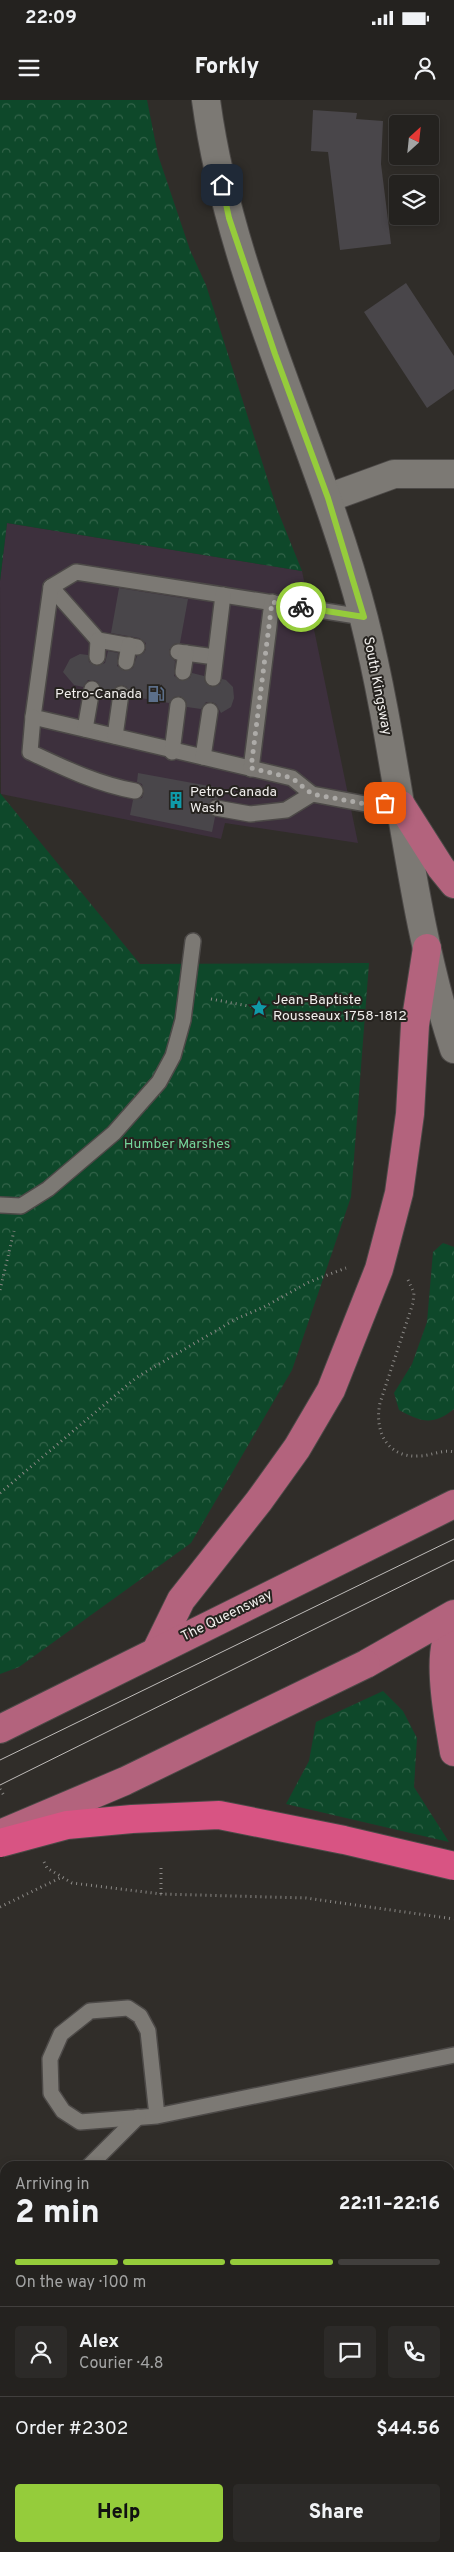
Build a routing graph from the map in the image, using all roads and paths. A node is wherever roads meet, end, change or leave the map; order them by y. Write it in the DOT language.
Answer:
graph roads {
  1 [pos="206,100"];
  2 [pos="454,474"];
  3 [pos="328,498"];
  4 [pos="51,587"];
  5 [pos="223,595"];
  6 [pos="272,602"];
  7 [pos="364,617"];
  8 [pos="98,640"];
  9 [pos="97,657"];
  10 [pos="215,657"];
  11 [pos="126,662"];
  12 [pos="183,672"];
  13 [pos="213,678"];
  14 [pos="92,688"];
  15 [pos="121,694"];
  16 [pos="178,705"];
  17 [pos="210,711"];
  18 [pos="33,717"];
  19 [pos="86,729"];
  20 [pos="115,736"];
  21 [pos="172,752"];
  22 [pos="203,757"];
  23 [pos="251,768"];
  24 [pos="135,791"];
  25 [pos="312,794"];
  26 [pos="401,803"];
  27 [pos="216,808"];
  28 [pos="454,884"];
  29 [pos="193,941"];
  30 [pos="427,948"];
  31 [pos="186,995"];
  32 [pos="259,1008"];
  33 [pos="454,1049"];
  34 [pos="0,1205"];
  35 [pos="20,1206"];
  36 [pos="352,1267"];
  37 [pos="402,1276"];
  38 [pos="0,1290"];
  39 [pos="454,1452"];
  40 [pos="0,1493"];
  41 [pos="454,1504"];
  42 [pos="454,1614"];
  43 [pos="454,1620"];
  44 [pos="157,1650"];
  45 [pos="0,1729"];
  46 [pos="454,1752"];
  47 [pos="0,1790"];
  48 [pos="10,1805"];
  49 [pos="0,1834"];
  50 [pos="0,1843"];
  51 [pos="43,1860"];
  52 [pos="161,1865"];
  53 [pos="454,1866"];
  54 [pos="63,1877"];
  55 [pos="161,1894"];
  56 [pos="0,1907"];
  57 [pos="454,1919"];
  58 [pos="454,2055"];
  59 [pos="157,2116"];
  60 [pos="138,2117"];
  61 [pos="94,2161"];
  1 -- 3 [label="street, South Kingsway"];
  2 -- 3 [label="street"];
  3 -- 7 [label="street, South Kingsway"];
  4 -- 5 [label="lane"];
  4 -- 8 [label="lane"];
  4 -- 18 [label="lane"];
  5 -- 6 [label="lane"];
  5 -- 10 [label="lane"];
  6 -- 7 [label="lane"];
  6 -- 23 [label="lane"];
  7 -- 26 [label="street, South Kingsway"];
  8 -- 9 [label="lane"];
  8 -- 11 [label="lane"];
  10 -- 12 [label="lane"];
  10 -- 13 [label="lane"];
  14 -- 19 [label="lane"];
  15 -- 20 [label="lane"];
  16 -- 21 [label="lane"];
  17 -- 22 [label="lane"];
  18 -- 19 [label="lane"];
  18 -- 24 [label="lane"];
  19 -- 20 [label="lane"];
  20 -- 21 [label="lane"];
  21 -- 22 [label="lane"];
  22 -- 23 [label="lane"];
  23 -- 25 [label="lane"];
  25 -- 26 [label="lane"];
  25 -- 27 [label="lane"];
  26 -- 28 [label="main road"];
  26 -- 30 [label="street, South Kingsway"];
  29 -- 31 [label="lane"];
  30 -- 33 [label="street, South Kingsway"];
  30 -- 44 [label="main road"];
  31 -- 32 [label="path"];
  31 -- 35 [label="lane"];
  34 -- 35 [label="lane"];
  35 -- 38 [label="path"];
  36 -- 40 [label="path"];
  37 -- 39 [label="path"];
  41 -- 44 [label="main road, The Queensway"];
  42 -- 49 [label="main road, bridge"];
  43 -- 46 [label="main road"];
  44 -- 45 [label="main road, The Queensway"];
  47 -- 48 [label="path"];
  50 -- 53 [label="highway, bridge"];
  51 -- 54 [label="path"];
  52 -- 55 [label="path"];
  54 -- 55 [label="path"];
  54 -- 56 [label="path"];
  55 -- 57 [label="path"];
  58 -- 59 [label="lane"];
  59 -- 60 [label="lane"];
  59 -- 60 [label="lane"];
  60 -- 61 [label="lane"];
}
